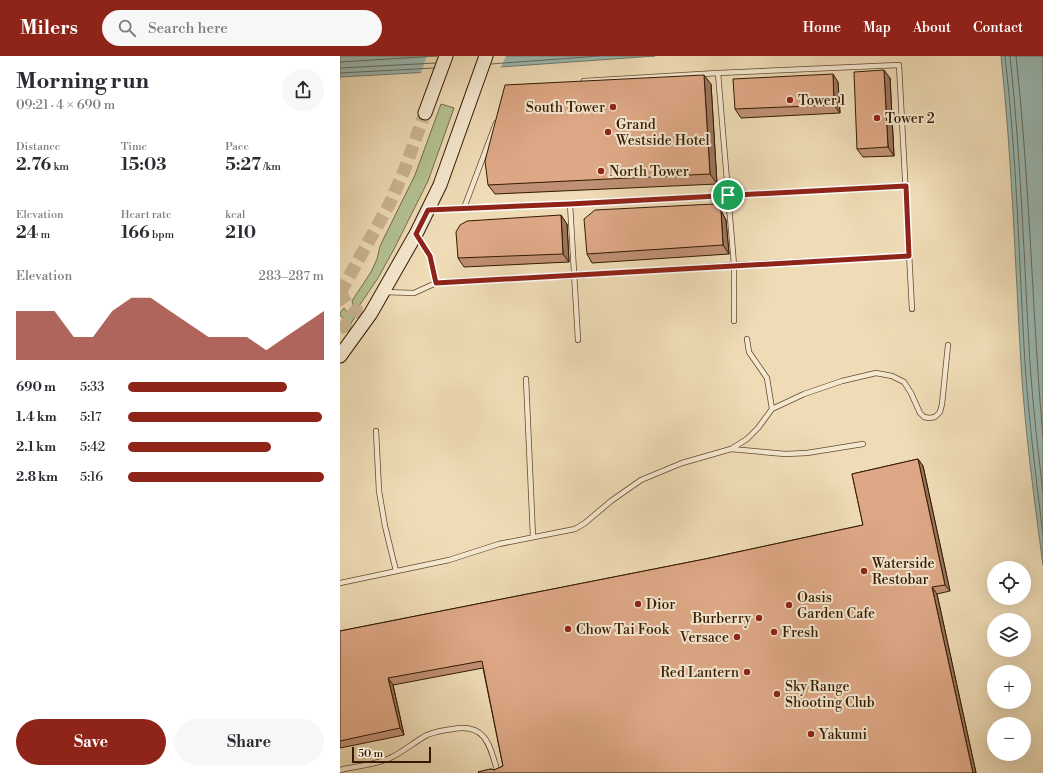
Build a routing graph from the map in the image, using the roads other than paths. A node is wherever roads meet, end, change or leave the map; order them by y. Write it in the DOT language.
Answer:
graph roads {
  1 [pos="446,56"];
  2 [pos="486,56"];
  3 [pos="718,73"];
  4 [pos="576,81"];
  5 [pos="425,113"];
  6 [pos="499,116"];
  7 [pos="906,186"];
  8 [pos="728,195"];
  9 [pos="570,204"];
  10 [pos="464,208"];
  11 [pos="428,210"];
  12 [pos="416,234"];
  13 [pos="909,256"];
  14 [pos="734,265"];
  15 [pos="574,276"];
  16 [pos="436,283"];
  17 [pos="382,292"];
  18 [pos="912,309"];
  19 [pos="734,321"];
  20 [pos="747,339"];
  21 [pos="578,340"];
  22 [pos="948,345"];
  23 [pos="340,356"];
  24 [pos="526,379"];
  25 [pos="772,409"];
  26 [pos="376,431"];
  27 [pos="863,444"];
  28 [pos="731,449"];
  29 [pos="533,537"];
  30 [pos="396,571"];
  31 [pos="340,583"];
  32 [pos="340,770"];
  33 [pos="498,773"];
  1 -- 5 [label="street"];
  2 -- 11 [label="street"];
  3 -- 4 [label="lane"];
  3 -- 7 [label="lane"];
  3 -- 8 [label="lane"];
  6 -- 10 [label="lane"];
  7 -- 8 [label="lane"];
  7 -- 13 [label="lane"];
  8 -- 9 [label="lane"];
  8 -- 14 [label="lane"];
  9 -- 10 [label="lane"];
  9 -- 15 [label="lane"];
  10 -- 11 [label="lane"];
  11 -- 12 [label="street"];
  12 -- 16 [label="lane"];
  12 -- 17 [label="street"];
  13 -- 14 [label="lane"];
  13 -- 18 [label="lane"];
  14 -- 15 [label="lane"];
  14 -- 19 [label="lane"];
  15 -- 16 [label="lane"];
  15 -- 21 [label="lane"];
  16 -- 17 [label="lane"];
  17 -- 23 [label="street"];
  20 -- 25 [label="lane"];
  22 -- 25 [label="lane"];
  24 -- 29 [label="lane"];
  25 -- 28 [label="lane"];
  26 -- 30 [label="lane"];
  27 -- 28 [label="lane"];
  28 -- 29 [label="lane"];
  29 -- 30 [label="lane"];
  30 -- 31 [label="lane"];
  32 -- 33 [label="lane"];
}
